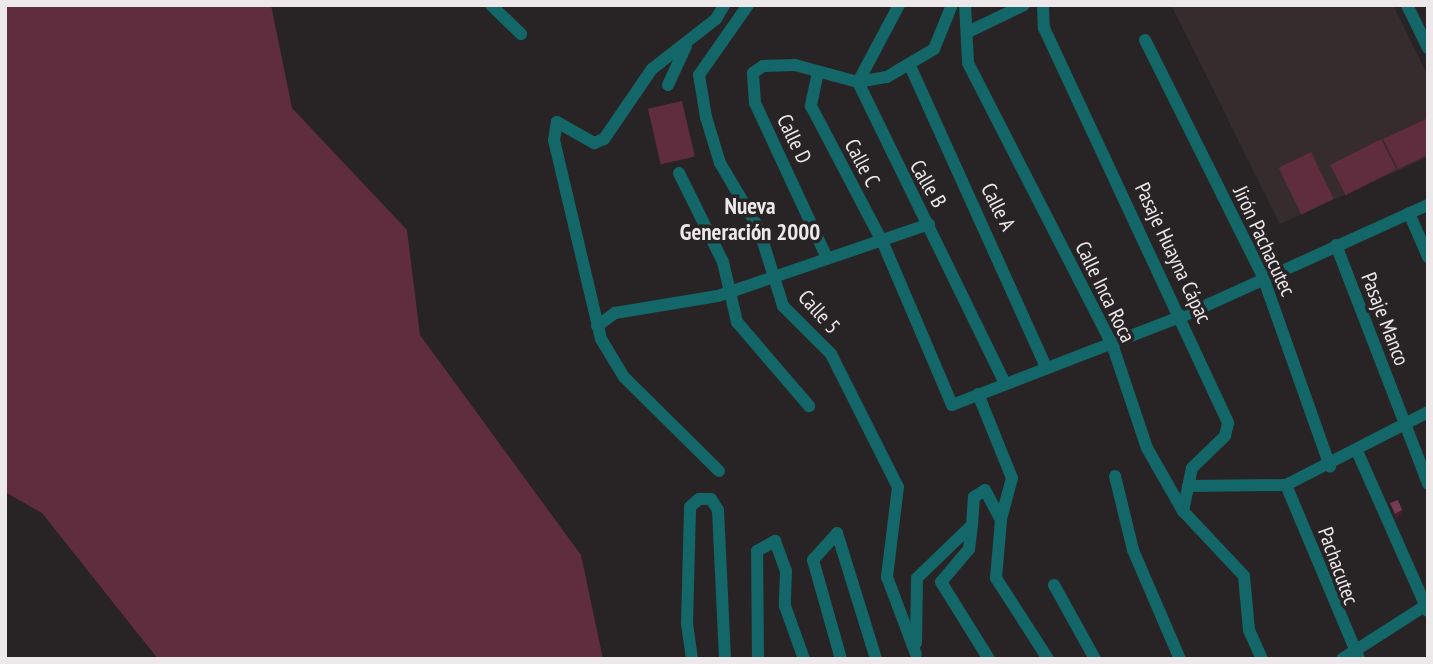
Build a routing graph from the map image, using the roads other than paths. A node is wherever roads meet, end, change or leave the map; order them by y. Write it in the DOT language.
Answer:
graph roads {
  1 [pos="491,5"];
  2 [pos="724,5"];
  3 [pos="748,5"];
  4 [pos="899,5"];
  5 [pos="952,5"];
  6 [pos="965,5"];
  7 [pos="1024,5"];
  8 [pos="1043,5"];
  9 [pos="1407,5"];
  10 [pos="968,32"];
  11 [pos="521,34"];
  12 [pos="1144,40"];
  13 [pos="688,42"];
  14 [pos="1428,48"];
  15 [pos="911,68"];
  16 [pos="818,72"];
  17 [pos="858,82"];
  18 [pos="668,85"];
  19 [pos="679,173"];
  20 [pos="1428,205"];
  21 [pos="1409,213"];
  22 [pos="929,224"];
  23 [pos="883,243"];
  24 [pos="1336,245"];
  25 [pos="1428,257"];
  26 [pos="827,258"];
  27 [pos="1263,277"];
  28 [pos="775,279"];
  29 [pos="730,290"];
  30 [pos="1183,316"];
  31 [pos="597,326"];
  32 [pos="1112,344"];
  33 [pos="1046,367"];
  34 [pos="1005,383"];
  35 [pos="978,394"];
  36 [pos="809,406"];
  37 [pos="1428,412"];
  38 [pos="1404,425"];
  39 [pos="1357,451"];
  40 [pos="1329,466"];
  41 [pos="719,471"];
  42 [pos="1115,475"];
  43 [pos="1428,484"];
  44 [pos="1286,485"];
  45 [pos="1188,486"];
  46 [pos="1183,511"];
  47 [pos="1001,520"];
  48 [pos="972,525"];
  49 [pos="1054,585"];
  50 [pos="1427,607"];
  51 [pos="1356,655"];
  52 [pos="917,657"];
  53 [pos="692,659"];
  54 [pos="725,659"];
  55 [pos="758,659"];
  56 [pos="804,659"];
  57 [pos="841,659"];
  58 [pos="876,659"];
  59 [pos="989,659"];
  60 [pos="1048,659"];
  61 [pos="1095,659"];
  62 [pos="1180,659"];
  63 [pos="1262,659"];
  64 [pos="1342,659"];
  1 -- 11 [label="street"];
  2 -- 13 [label="street"];
  3 -- 28 [label="street, Calle 5"];
  4 -- 17 [label="street"];
  5 -- 15 [label="street"];
  6 -- 10 [label="street, Calle Inca Roca"];
  7 -- 10 [label="street"];
  8 -- 30 [label="street, Pasaje Huayna Cápac"];
  9 -- 14 [label="street"];
  10 -- 32 [label="street, Calle Inca Roca"];
  12 -- 27 [label="street, Jirón Pachacutec"];
  13 -- 18 [label="street"];
  13 -- 31 [label="street"];
  15 -- 17 [label="street"];
  15 -- 33 [label="street, Calle A"];
  16 -- 17 [label="street"];
  16 -- 23 [label="street, Calle C"];
  16 -- 26 [label="street, Calle D"];
  17 -- 22 [label="street, Calle B"];
  19 -- 29 [label="street"];
  20 -- 21 [label="street"];
  21 -- 24 [label="street"];
  21 -- 25 [label="street"];
  22 -- 23 [label="street"];
  22 -- 34 [label="street, Calle B"];
  23 -- 26 [label="street"];
  23 -- 35 [label="street, Calle C"];
  24 -- 27 [label="street"];
  24 -- 38 [label="street, Pasaje Manco"];
  26 -- 28 [label="street"];
  27 -- 30 [label="street"];
  27 -- 40 [label="street, Jirón Pachacutec"];
  28 -- 29 [label="street"];
  28 -- 52 [label="street, Calle 5"];
  29 -- 31 [label="street"];
  29 -- 36 [label="street"];
  30 -- 32 [label="street"];
  30 -- 45 [label="street, Pasaje Huayna Cápac"];
  31 -- 41 [label="street"];
  32 -- 33 [label="street"];
  32 -- 46 [label="street, Calle Inca Roca"];
  33 -- 34 [label="street"];
  34 -- 35 [label="street"];
  35 -- 47 [label="street"];
  37 -- 38 [label="street"];
  38 -- 39 [label="street"];
  38 -- 43 [label="street, Pasaje Manco"];
  39 -- 40 [label="street"];
  39 -- 50 [label="street"];
  40 -- 44 [label="street"];
  42 -- 62 [label="street"];
  44 -- 45 [label="street"];
  44 -- 51 [label="street, Pachacutec"];
  45 -- 46 [label="street, Pasaje Huayna Cápac"];
  46 -- 63 [label="street, Calle Inca Roca"];
  47 -- 48 [label="street"];
  47 -- 60 [label="street"];
  48 -- 52 [label="street"];
  48 -- 59 [label="street"];
  49 -- 61 [label="street"];
  50 -- 51 [label="street"];
  51 -- 64 [label="street"];
  53 -- 54 [label="street"];
  55 -- 56 [label="street"];
  57 -- 58 [label="street"];
}
